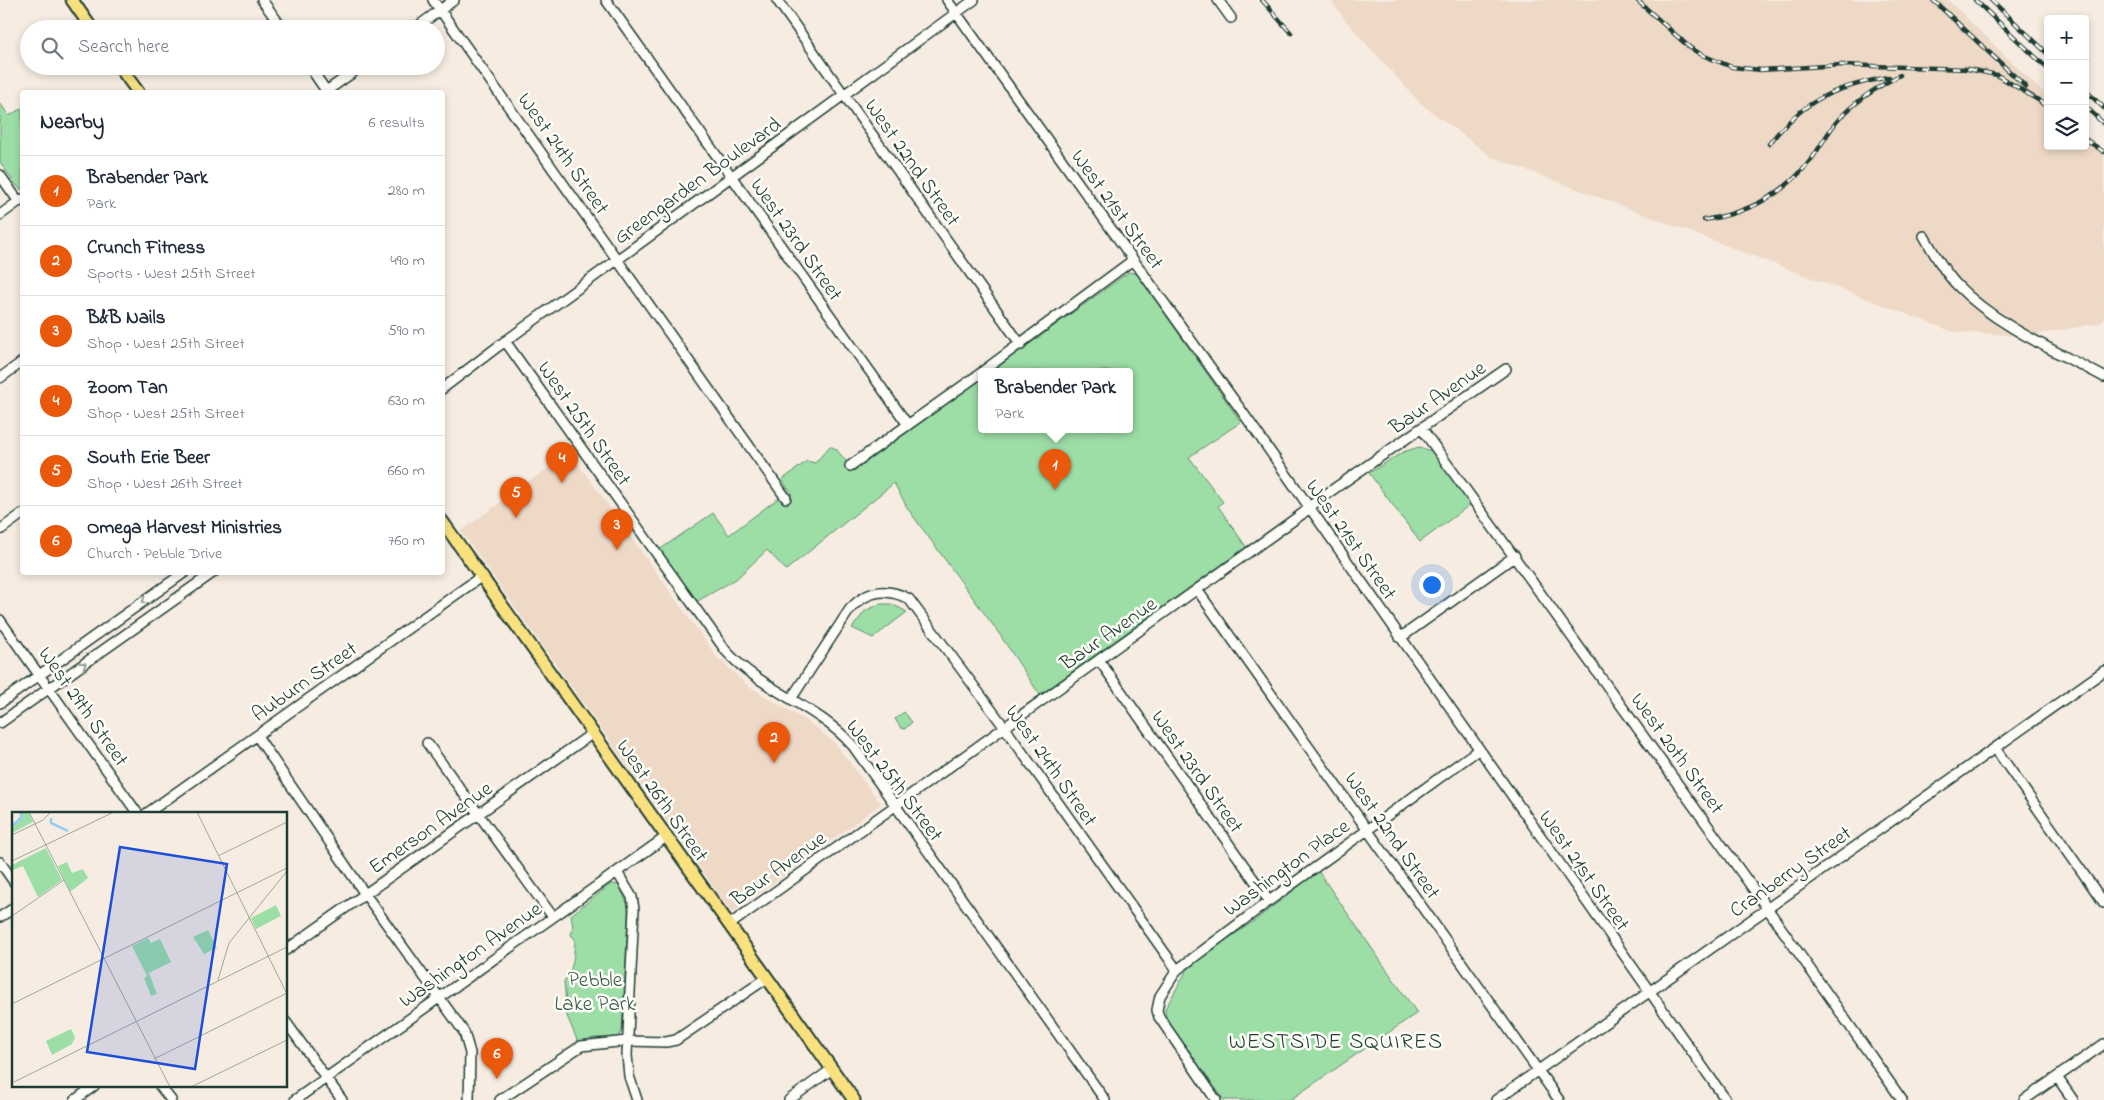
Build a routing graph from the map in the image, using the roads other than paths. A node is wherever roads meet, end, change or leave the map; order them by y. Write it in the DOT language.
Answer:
graph roads {
  1 [pos="72,0"];
  2 [pos="262,0"];
  3 [pos="433,0"];
  4 [pos="454,0"];
  5 [pos="606,0"];
  6 [pos="777,0"];
  7 [pos="947,0"];
  8 [pos="974,0"];
  9 [pos="1218,0"];
  10 [pos="440,10"];
  11 [pos="956,13"];
  12 [pos="1232,18"];
  13 [pos="86,20"];
  14 [pos="276,20"];
  15 [pos="426,20"];
  16 [pos="126,75"];
  17 [pos="315,75"];
  18 [pos="350,75"];
  19 [pos="137,90"];
  20 [pos="325,90"];
  21 [pos="329,90"];
  22 [pos="844,95"];
  23 [pos="0,174"];
  24 [pos="731,177"];
  25 [pos="20,200"];
  26 [pos="20,202"];
  27 [pos="0,215"];
  28 [pos="1924,236"];
  29 [pos="618,260"];
  30 [pos="1133,260"];
  31 [pos="505,341"];
  32 [pos="1021,344"];
  33 [pos="20,363"];
  34 [pos="988,368"];
  35 [pos="1506,369"];
  36 [pos="978,375"];
  37 [pos="2104,377"];
  38 [pos="0,378"];
  39 [pos="445,387"];
  40 [pos="908,425"];
  41 [pos="1422,429"];
  42 [pos="850,466"];
  43 [pos="786,498"];
  44 [pos="1309,508"];
  45 [pos="20,515"];
  46 [pos="445,525"];
  47 [pos="0,530"];
  48 [pos="1515,556"];
  49 [pos="181,575"];
  50 [pos="210,575"];
  51 [pos="482,576"];
  52 [pos="1198,591"];
  53 [pos="0,620"];
  54 [pos="1400,638"];
  55 [pos="1099,660"];
  56 [pos="2104,671"];
  57 [pos="40,675"];
  58 [pos="49,689"];
  59 [pos="791,699"];
  60 [pos="0,703"];
  61 [pos="0,724"];
  62 [pos="1004,728"];
  63 [pos="593,733"];
  64 [pos="257,736"];
  65 [pos="427,743"];
  66 [pos="1995,748"];
  67 [pos="1478,750"];
  68 [pos="896,806"];
  69 [pos="137,812"];
  70 [pos="149,812"];
  71 [pos="478,814"];
  72 [pos="1367,830"];
  73 [pos="666,837"];
  74 [pos="0,862"];
  75 [pos="617,872"];
  76 [pos="12,879"];
  77 [pos="365,894"];
  78 [pos="1268,901"];
  79 [pos="2104,903"];
  80 [pos="1767,908"];
  81 [pos="12,909"];
  82 [pos="0,917"];
  83 [pos="553,917"];
  84 [pos="729,925"];
  85 [pos="288,949"];
  86 [pos="1177,970"];
  87 [pos="766,978"];
  88 [pos="1649,991"];
  89 [pos="439,997"];
  90 [pos="288,1025"];
  91 [pos="627,1041"];
  92 [pos="2104,1044"];
  93 [pos="832,1069"];
  94 [pos="1538,1070"];
  95 [pos="2057,1077"];
  96 [pos="326,1078"];
  97 [pos="91,1088"];
  98 [pos="161,1088"];
  99 [pos="75,1100"];
  100 [pos="170,1100"];
  101 [pos="294,1100"];
  102 [pos="342,1100"];
  103 [pos="469,1100"];
  104 [pos="500,1100"];
  105 [pos="637,1100"];
  106 [pos="789,1100"];
  107 [pos="854,1100"];
  108 [pos="1105,1100"];
  109 [pos="1216,1100"];
  110 [pos="1496,1100"];
  111 [pos="1559,1100"];
  112 [pos="1726,1100"];
  113 [pos="1902,1100"];
  114 [pos="2024,1100"];
  115 [pos="2073,1100"];
  1 -- 13 [label="main road"];
  2 -- 14 [label="street"];
  3 -- 10 [label="street, West 24th Street"];
  4 -- 10 [label="street"];
  5 -- 24 [label="street, West 23rd Street"];
  6 -- 22 [label="street, West 22nd Street"];
  7 -- 11 [label="street, West 21st Street"];
  8 -- 11 [label="street, Greengarden Boulevard"];
  9 -- 12 [label="street"];
  10 -- 15 [label="street"];
  10 -- 29 [label="street, West 24th Street"];
  11 -- 22 [label="street, Greengarden Boulevard"];
  11 -- 30 [label="street, West 21st Street"];
  16 -- 19 [label="main road"];
  17 -- 20 [label="street"];
  18 -- 21 [label="street"];
  22 -- 24 [label="street, Greengarden Boulevard"];
  22 -- 32 [label="street, West 22nd Street"];
  23 -- 25 [label="street"];
  24 -- 29 [label="street, Greengarden Boulevard"];
  24 -- 40 [label="street, West 23rd Street"];
  26 -- 27 [label="street"];
  28 -- 37 [label="street"];
  29 -- 31 [label="street, Greengarden Boulevard"];
  29 -- 43 [label="street, West 24th Street"];
  30 -- 32 [label="street"];
  30 -- 44 [label="street, West 21st Street"];
  31 -- 39 [label="street, Greengarden Boulevard"];
  31 -- 59 [label="street, West 25th Street"];
  32 -- 34 [label="street"];
  33 -- 38 [label="street"];
  35 -- 41 [label="street, Baur Avenue"];
  36 -- 40 [label="street"];
  40 -- 42 [label="street"];
  41 -- 44 [label="street, Baur Avenue"];
  41 -- 48 [label="street, West 20th Street"];
  44 -- 52 [label="street, Baur Avenue"];
  44 -- 54 [label="street, West 21st Street"];
  45 -- 47 [label="street"];
  46 -- 51 [label="main road, West 26th Street"];
  48 -- 54 [label="street"];
  48 -- 80 [label="street, West 20th Street"];
  49 -- 57 [label="street, one-way"];
  58 -- 50 [label="street, one-way"];
  51 -- 63 [label="main road, West 26th Street"];
  51 -- 64 [label="street, Auburn Street"];
  52 -- 55 [label="street, Baur Avenue"];
  52 -- 72 [label="street, West 22nd Street"];
  53 -- 57 [label="street, West 29th Street"];
  54 -- 67 [label="street, West 21st Street"];
  55 -- 62 [label="street, Baur Avenue"];
  55 -- 78 [label="street, West 23rd Street"];
  56 -- 66 [label="street, Cranberry Street"];
  57 -- 58 [label="street, West 29th Street"];
  57 -- 60 [label="street"];
  58 -- 61 [label="street"];
  58 -- 69 [label="street, West 29th Street"];
  59 -- 62 [label="street, West 24th Street"];
  59 -- 68 [label="street, West 25th Street"];
  62 -- 68 [label="street, Baur Avenue"];
  62 -- 86 [label="street, West 24th Street"];
  63 -- 71 [label="street, Emerson Avenue"];
  63 -- 73 [label="main road, West 26th Street"];
  64 -- 70 [label="street, Auburn Street"];
  64 -- 77 [label="street"];
  65 -- 71 [label="street"];
  66 -- 79 [label="street"];
  66 -- 80 [label="street, Cranberry Street"];
  67 -- 72 [label="street, Washington Place"];
  67 -- 88 [label="street, West 21st Street"];
  68 -- 84 [label="street, Baur Avenue"];
  68 -- 108 [label="street, West 25th Street"];
  71 -- 77 [label="street, Emerson Avenue"];
  71 -- 83 [label="street"];
  72 -- 78 [label="street, Washington Place"];
  72 -- 94 [label="street, West 22nd Street"];
  73 -- 75 [label="street, Washington Avenue"];
  73 -- 84 [label="main road, West 26th Street"];
  74 -- 76 [label="street"];
  75 -- 83 [label="street, Washington Avenue"];
  75 -- 91 [label="street"];
  77 -- 85 [label="street, Emerson Avenue"];
  77 -- 89 [label="street"];
  78 -- 86 [label="street, Washington Place"];
  80 -- 88 [label="street, Cranberry Street"];
  80 -- 113 [label="street, West 20th Street"];
  81 -- 82 [label="street"];
  83 -- 89 [label="street, Washington Avenue"];
  84 -- 87 [label="main road, West 26th Street"];
  86 -- 109 [label="street, Washington Place"];
  87 -- 91 [label="street"];
  87 -- 93 [label="main road, West 26th Street"];
  88 -- 94 [label="street, Cranberry Street"];
  88 -- 112 [label="street, West 21st Street"];
  89 -- 96 [label="street, Washington Avenue"];
  89 -- 103 [label="street"];
  90 -- 96 [label="street"];
  91 -- 104 [label="street"];
  91 -- 105 [label="street"];
  92 -- 95 [label="street"];
  93 -- 106 [label="street"];
  93 -- 107 [label="main road, West 26th Street"];
  94 -- 110 [label="street, Cranberry Street"];
  94 -- 111 [label="street, West 22nd Street"];
  95 -- 114 [label="street"];
  95 -- 115 [label="street"];
  96 -- 101 [label="street, Washington Avenue"];
  96 -- 102 [label="street"];
  97 -- 99 [label="street"];
  98 -- 100 [label="street"];
}
